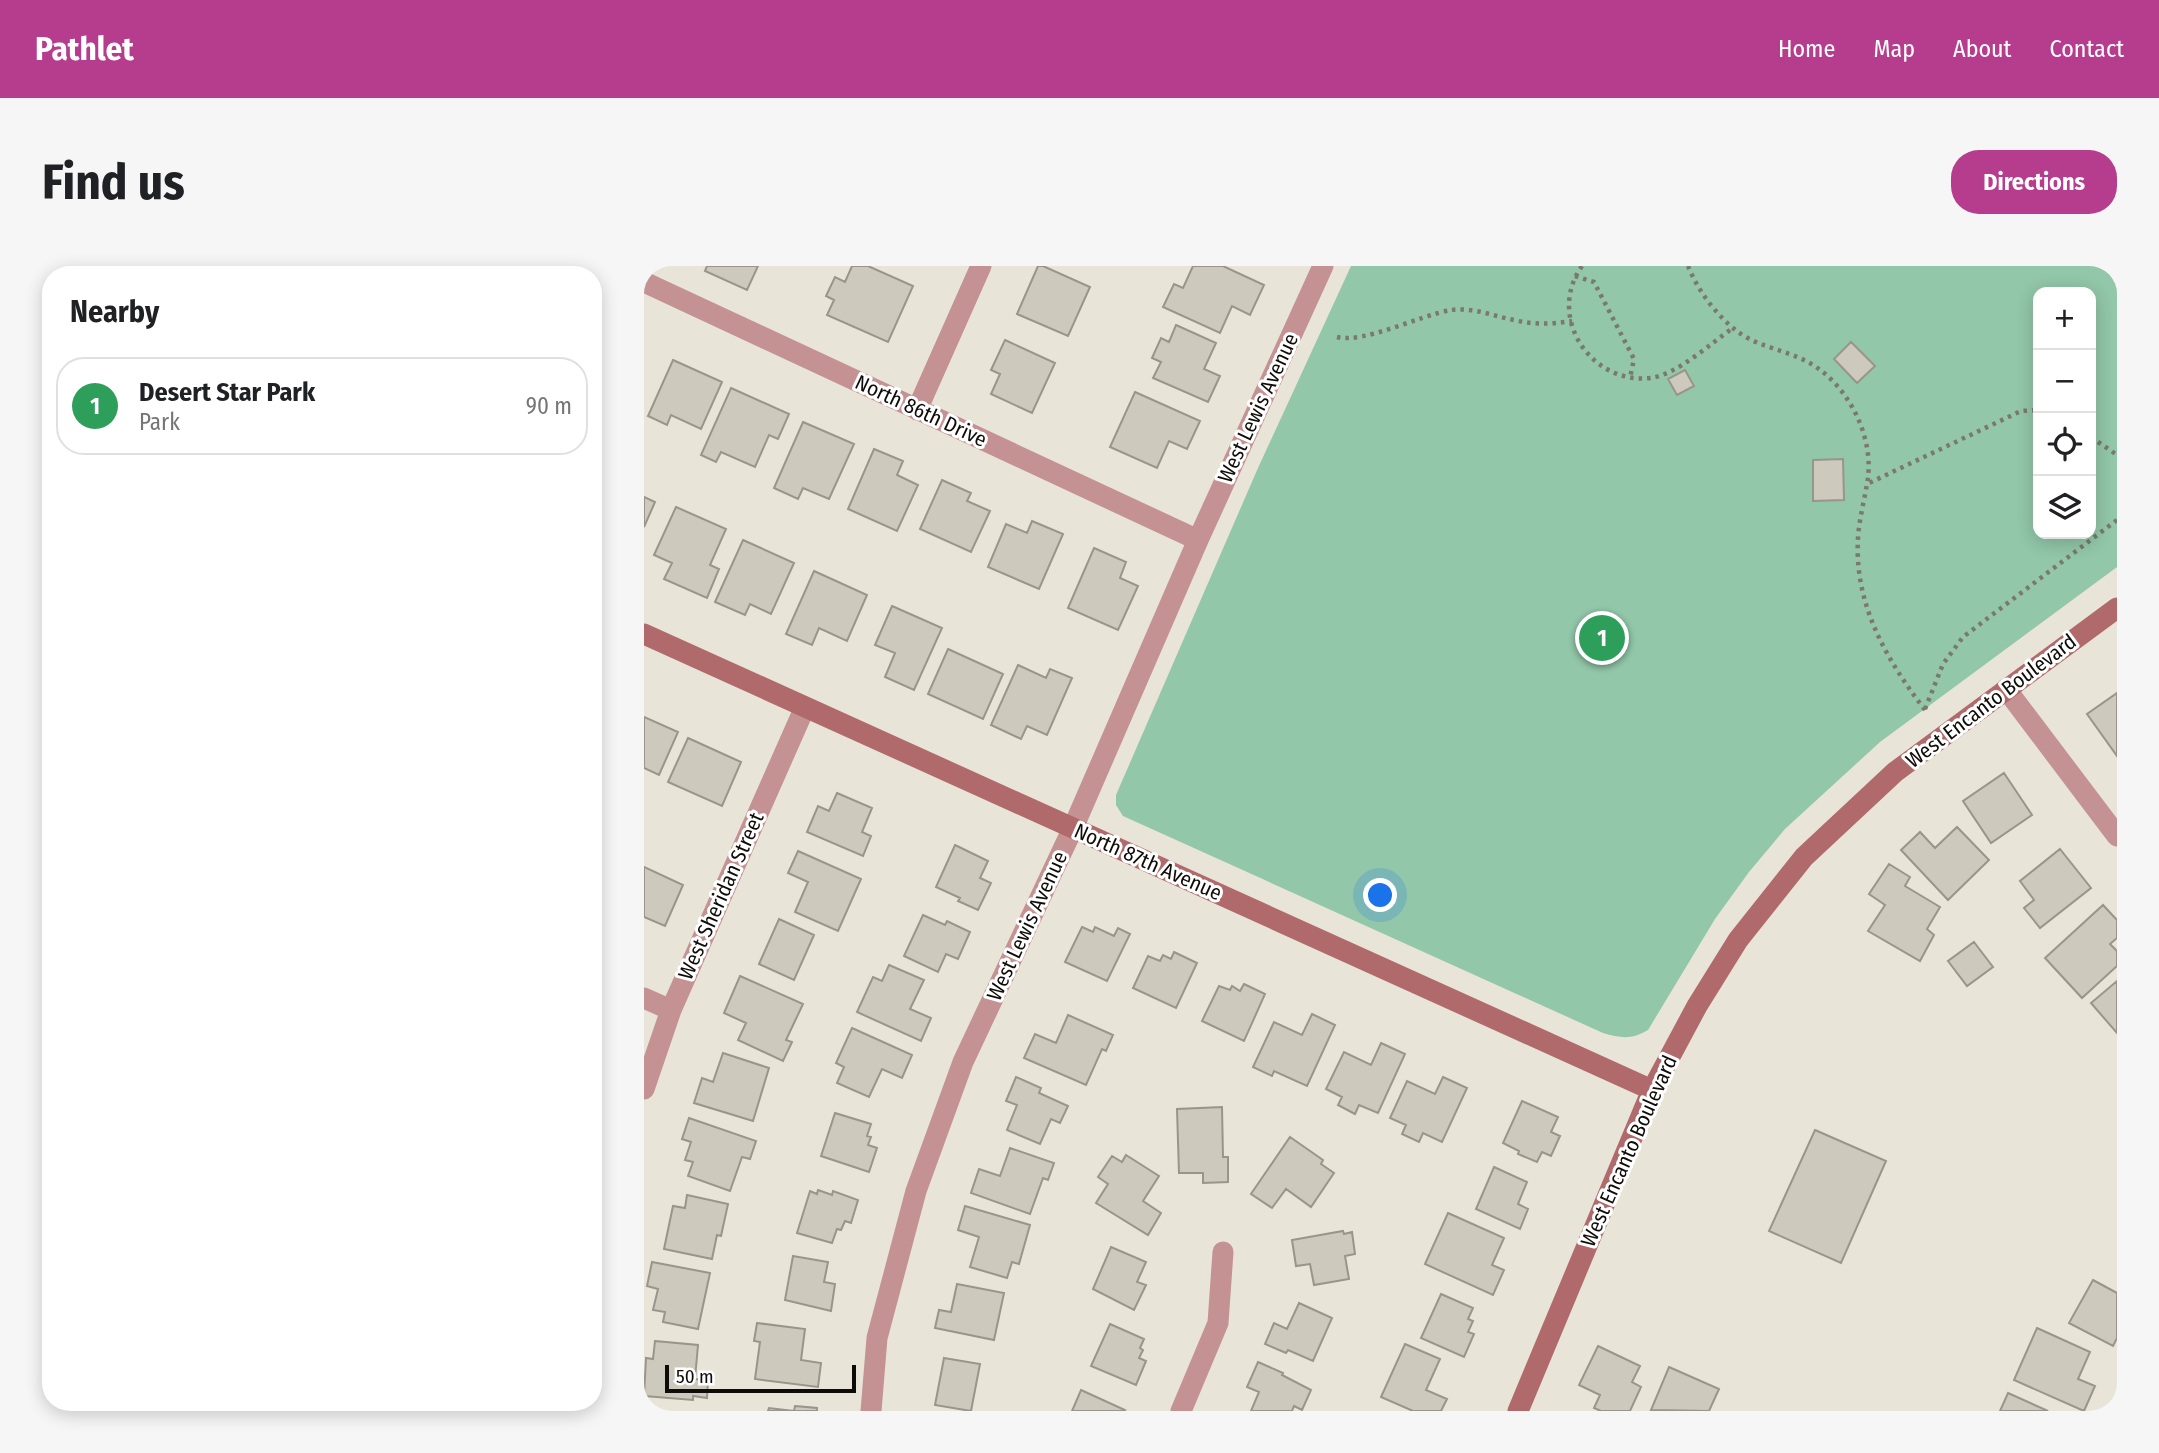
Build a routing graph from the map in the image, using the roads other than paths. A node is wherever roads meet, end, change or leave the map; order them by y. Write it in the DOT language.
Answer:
graph roads {
  1 [pos="981,266"];
  2 [pos="1323,266"];
  3 [pos="644,282"];
  4 [pos="917,410"];
  5 [pos="1198,540"];
  6 [pos="2117,608"];
  7 [pos="644,634"];
  8 [pos="2006,689"];
  9 [pos="805,707"];
  10 [pos="1073,828"];
  11 [pos="2117,836"];
  12 [pos="644,998"];
  13 [pos="671,1010"];
  14 [pos="644,1089"];
  15 [pos="1652,1090"];
  16 [pos="1223,1252"];
  17 [pos="871,1411"];
  18 [pos="1181,1411"];
  19 [pos="1518,1411"];
  1 -- 4 [label="street"];
  2 -- 5 [label="street, West Lewis Avenue"];
  3 -- 4 [label="street, North 86th Drive"];
  4 -- 5 [label="street, North 86th Drive"];
  5 -- 10 [label="street, West Lewis Avenue"];
  6 -- 8 [label="street, West Encanto Boulevard"];
  7 -- 9 [label="street, North 87th Avenue"];
  8 -- 11 [label="street"];
  8 -- 15 [label="street, West Encanto Boulevard"];
  9 -- 10 [label="street, North 87th Avenue"];
  9 -- 13 [label="street, West Sheridan Street"];
  10 -- 15 [label="street, North 87th Avenue"];
  10 -- 17 [label="street, West Lewis Avenue"];
  12 -- 13 [label="street"];
  13 -- 14 [label="street, West Sheridan Street"];
  15 -- 19 [label="street, West Encanto Boulevard"];
  16 -- 18 [label="street"];
}
